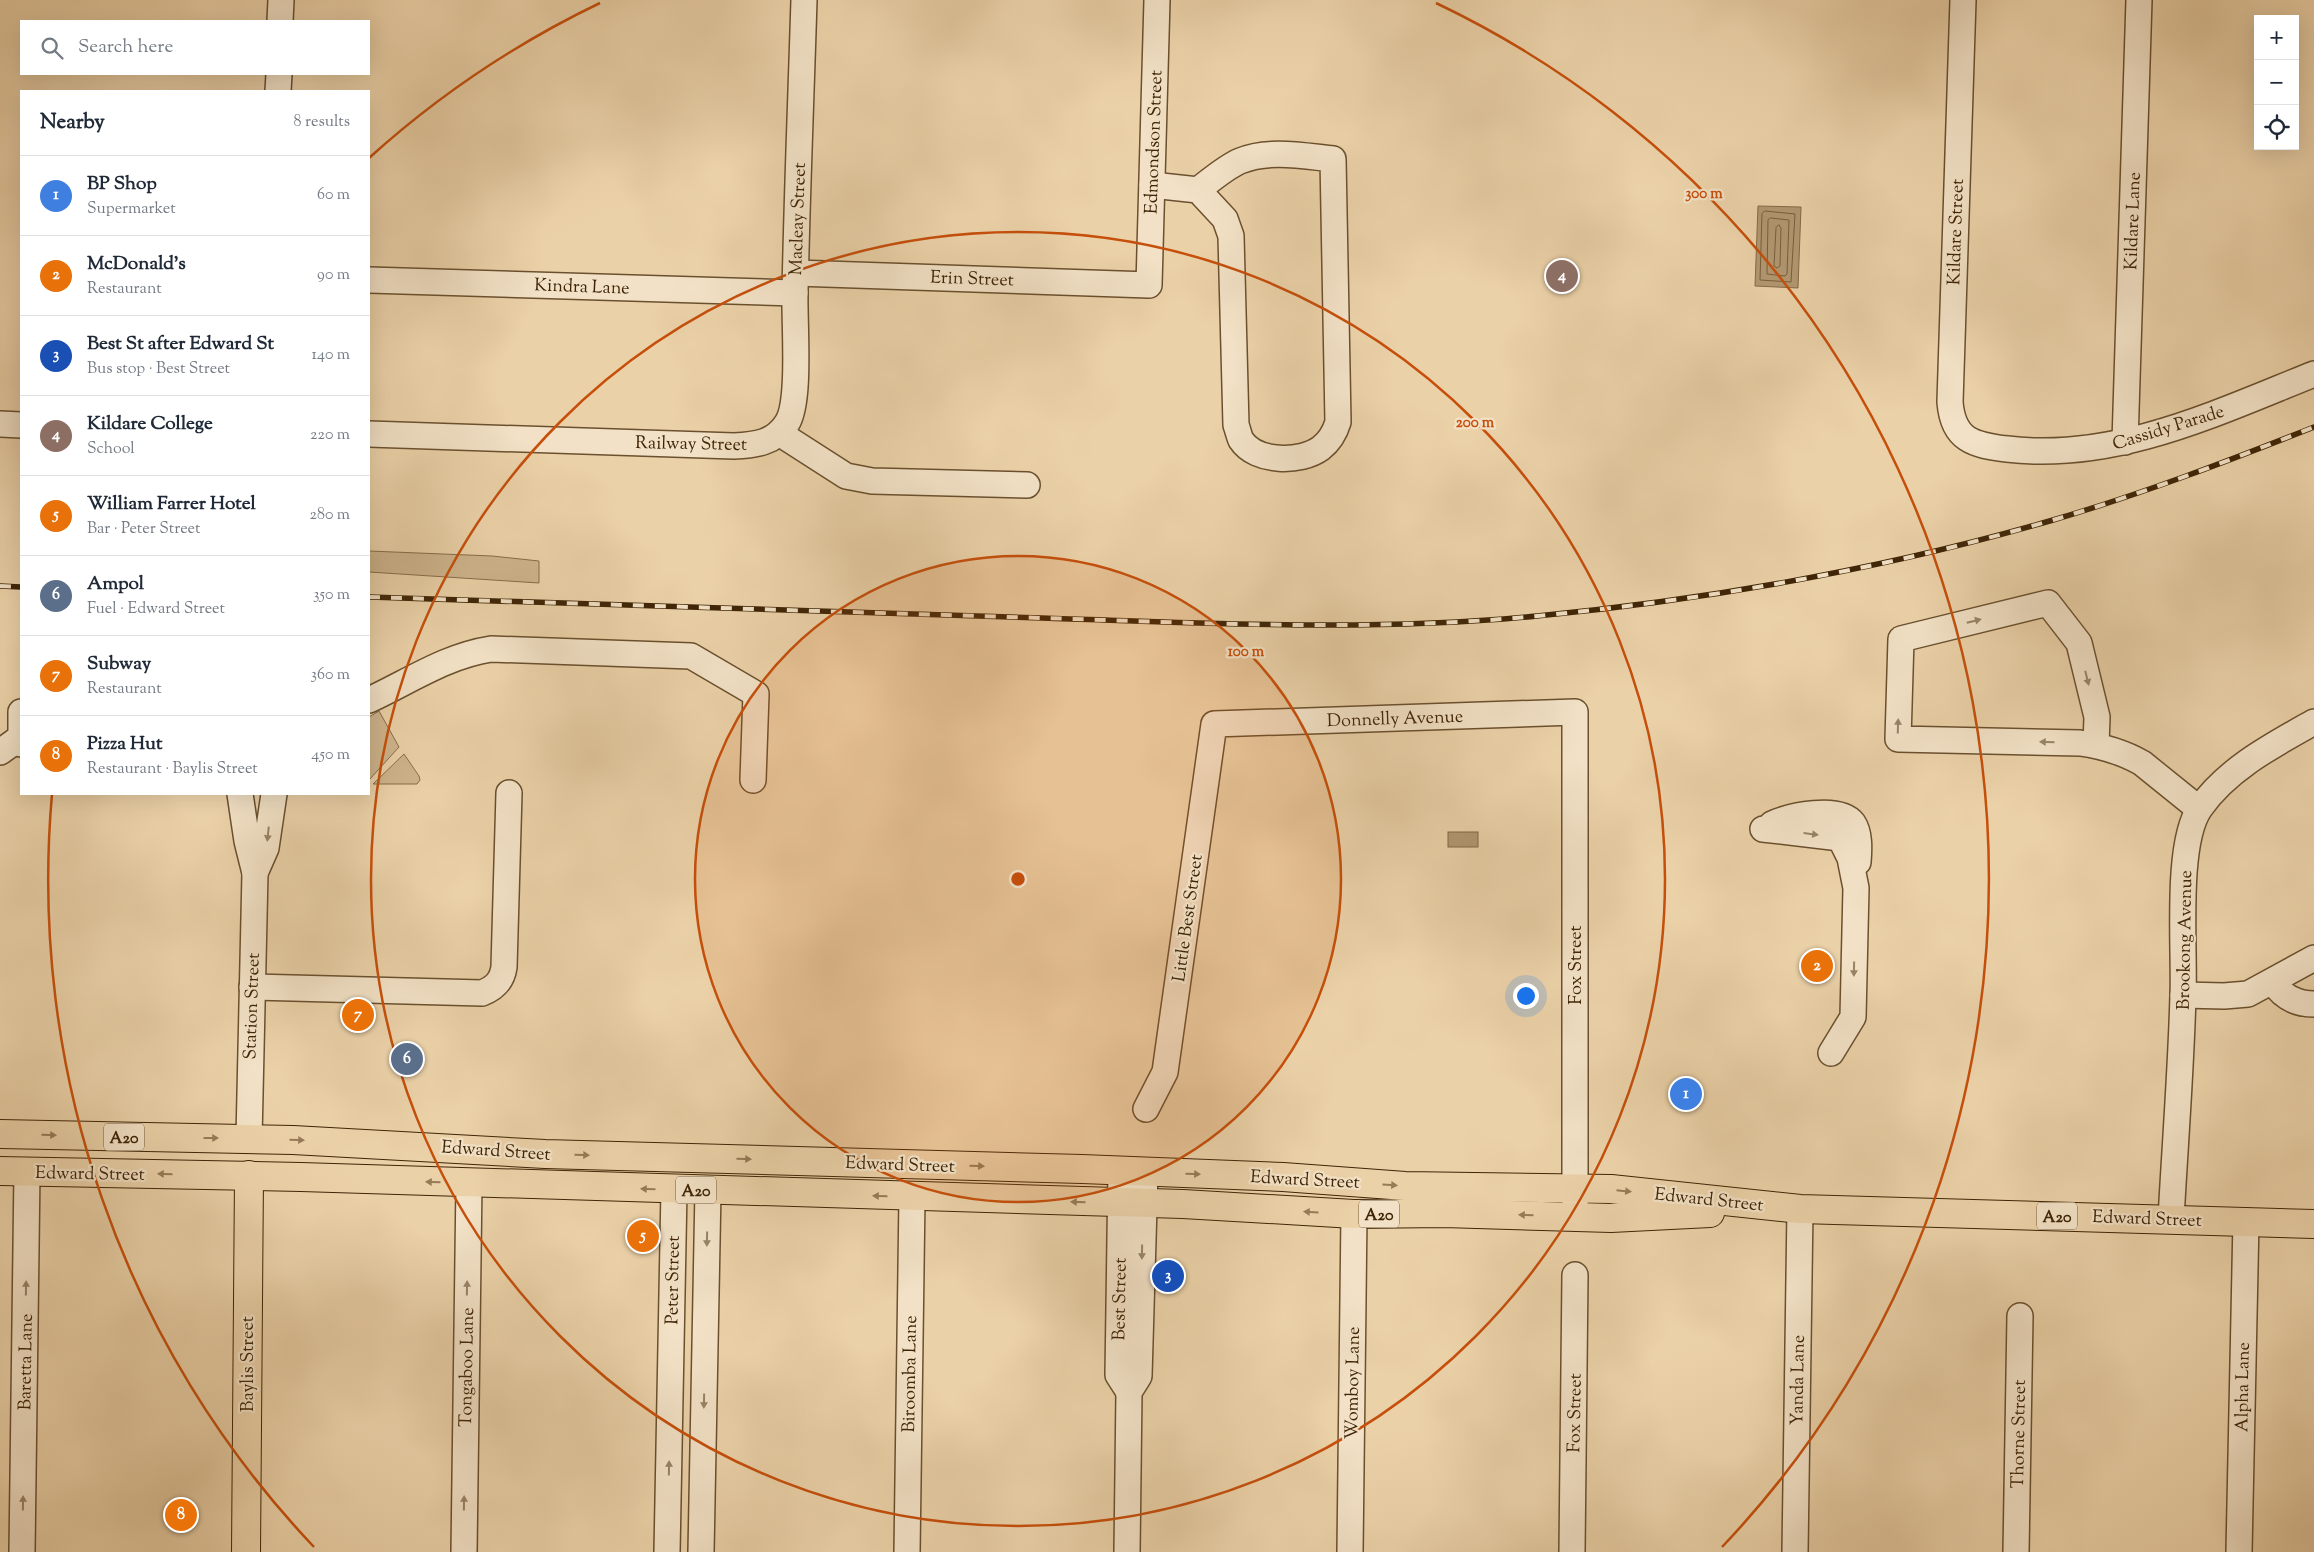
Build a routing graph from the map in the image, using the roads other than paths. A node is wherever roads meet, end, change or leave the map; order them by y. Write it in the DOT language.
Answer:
graph roads {
  1 [pos="281,0"];
  2 [pos="804,0"];
  3 [pos="1157,0"];
  4 [pos="1963,0"];
  5 [pos="2139,0"];
  6 [pos="280,20"];
  7 [pos="278,75"];
  8 [pos="278,90"];
  9 [pos="1152,185"];
  10 [pos="1198,190"];
  11 [pos="370,280"];
  12 [pos="795,283"];
  13 [pos="1149,285"];
  14 [pos="2314,374"];
  15 [pos="0,424"];
  16 [pos="20,425"];
  17 [pos="779,433"];
  18 [pos="370,434"];
  19 [pos="2125,442"];
  20 [pos="1986,446"];
  21 [pos="1027,485"];
  22 [pos="370,699"];
  23 [pos="1575,712"];
  24 [pos="2314,722"];
  25 [pos="1214,724"];
  26 [pos="20,741"];
  27 [pos="2096,746"];
  28 [pos="0,752"];
  29 [pos="753,780"];
  30 [pos="509,793"];
  31 [pos="240,795"];
  32 [pos="274,795"];
  33 [pos="2199,809"];
  34 [pos="1763,828"];
  35 [pos="255,873"];
  36 [pos="2314,958"];
  37 [pos="2273,982"];
  38 [pos="252,987"];
  39 [pos="2183,995"];
  40 [pos="2314,1004"];
  41 [pos="1831,1053"];
  42 [pos="1146,1109"];
  43 [pos="0,1134"];
  44 [pos="249,1138"];
  45 [pos="0,1171"];
  46 [pos="27,1171"];
  47 [pos="1133,1172"];
  48 [pos="249,1175"];
  49 [pos="469,1183"];
  50 [pos="1575,1189"];
  51 [pos="674,1190"];
  52 [pos="708,1190"];
  53 [pos="912,1197"];
  54 [pos="1132,1203"];
  55 [pos="1800,1208"];
  56 [pos="1354,1214"];
  57 [pos="1575,1217"];
  58 [pos="2170,1219"];
  59 [pos="2246,1221"];
  60 [pos="2314,1224"];
  61 [pos="1575,1275"];
  62 [pos="2020,1316"];
  63 [pos="671,1370"];
  64 [pos="705,1371"];
  65 [pos="668,1494"];
  66 [pos="702,1495"];
  67 [pos="22,1552"];
  68 [pos="246,1552"];
  69 [pos="464,1552"];
  70 [pos="667,1552"];
  71 [pos="701,1552"];
  72 [pos="907,1552"];
  73 [pos="1127,1552"];
  74 [pos="1350,1552"];
  75 [pos="1572,1552"];
  76 [pos="1795,1552"];
  77 [pos="2016,1552"];
  78 [pos="2239,1552"];
  1 -- 6 [label="street"];
  2 -- 12 [label="street, Macleay Street"];
  3 -- 9 [label="street, Edmondson Street"];
  4 -- 20 [label="street, Kildare Street"];
  5 -- 19 [label="street, Kildare Lane"];
  7 -- 8 [label="street"];
  9 -- 10 [label="street"];
  9 -- 13 [label="street, Edmondson Street"];
  10 -- 10 [label="street"];
  11 -- 12 [label="street, Kindra Lane"];
  12 -- 13 [label="street, Erin Street"];
  12 -- 17 [label="street, Macleay Street"];
  14 -- 19 [label="street, Cassidy Parade"];
  15 -- 16 [label="street"];
  17 -- 18 [label="street, Railway Street"];
  17 -- 21 [label="street"];
  19 -- 20 [label="street, Cassidy Parade"];
  22 -- 29 [label="street"];
  23 -- 25 [label="street, Donnelly Avenue"];
  23 -- 50 [label="street, Fox Street"];
  24 -- 33 [label="street, Brookong Avenue"];
  25 -- 42 [label="street, Little Best Street"];
  26 -- 28 [label="street"];
  27 -- 27 [label="street, one-way"];
  27 -- 33 [label="street"];
  30 -- 38 [label="street"];
  31 -- 35 [label="street"];
  32 -- 35 [label="street, one-way"];
  33 -- 39 [label="street, Brookong Avenue"];
  34 -- 41 [label="street, one-way"];
  35 -- 38 [label="street, Station Street"];
  36 -- 37 [label="street"];
  37 -- 39 [label="street"];
  37 -- 40 [label="street"];
  38 -- 44 [label="street, Station Street"];
  39 -- 58 [label="street, Brookong Avenue"];
  43 -- 44 [label="main road, Edward Street / A20, one-way"];
  44 -- 47 [label="main road, Edward Street / A20, one-way"];
  44 -- 48 [label="main road, Baylis Street"];
  45 -- 46 [label="main road, Edward Street / A20"];
  48 -- 46 [label="main road, Edward Street / A20, one-way"];
  67 -- 46 [label="street, Baretta Lane, one-way"];
  47 -- 50 [label="main road, Edward Street / A20, one-way"];
  47 -- 54 [label="street, Best Street"];
  49 -- 48 [label="main road, Edward Street / A20, one-way"];
  48 -- 68 [label="main road, Baylis Street"];
  51 -- 49 [label="main road, Edward Street / A20, one-way"];
  69 -- 49 [label="street, Tongaboo Lane, one-way"];
  50 -- 55 [label="main road, Edward Street / A20, one-way"];
  50 -- 57 [label="street, Fox Street"];
  51 -- 52 [label="main road, Edward Street / A20"];
  51 -- 63 [label="street, Peter Street"];
  53 -- 52 [label="main road, Edward Street / A20, one-way"];
  52 -- 64 [label="street, Peter Street, one-way"];
  54 -- 53 [label="main road, Edward Street / A20, one-way"];
  53 -- 72 [label="street, Biroomba Lane"];
  56 -- 54 [label="main road, Edward Street / A20, one-way"];
  54 -- 73 [label="street, Best Street"];
  55 -- 57 [label="main road, Edward Street / A20"];
  55 -- 58 [label="main road, Edward Street / A20"];
  55 -- 76 [label="street, Yanda Lane"];
  57 -- 56 [label="main road, Edward Street / A20, one-way"];
  56 -- 74 [label="street, Womboy Lane"];
  58 -- 59 [label="main road, Edward Street / A20"];
  59 -- 60 [label="main road, Edward Street / A20"];
  59 -- 78 [label="street, Alpha Lane"];
  61 -- 75 [label="street, Fox Street"];
  62 -- 77 [label="street, Thorne Street"];
  63 -- 64 [label="street"];
  65 -- 63 [label="street, Peter Street, one-way"];
  64 -- 66 [label="street, Peter Street, one-way"];
  65 -- 66 [label="street"];
  65 -- 70 [label="street, Peter Street"];
  66 -- 71 [label="street, Peter Street"];
}
